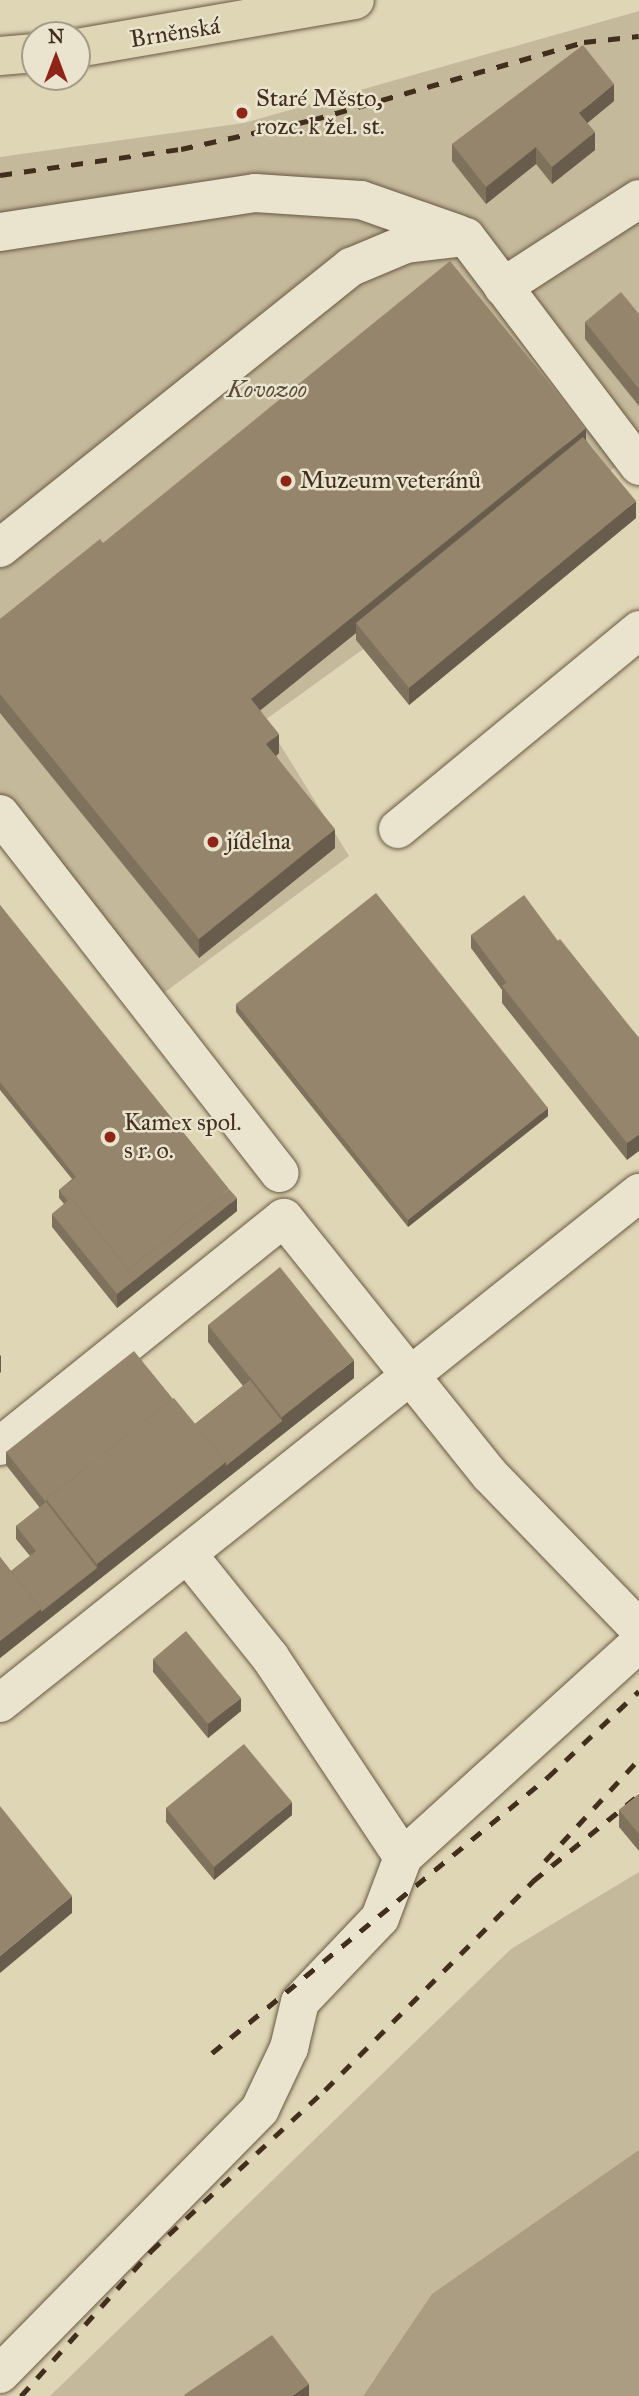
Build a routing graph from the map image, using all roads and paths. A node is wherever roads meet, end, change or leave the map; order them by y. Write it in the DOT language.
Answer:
graph roads {
  1 [pos="355,0"];
  2 [pos="91,46"];
  3 [pos="21,54"];
  4 [pos="0,56"];
  5 [pos="639,199"];
  6 [pos="0,232"];
  7 [pos="466,237"];
  8 [pos="503,287"];
  9 [pos="639,466"];
  10 [pos="0,548"];
  11 [pos="639,630"];
  12 [pos="0,814"];
  13 [pos="398,829"];
  14 [pos="279,1173"];
  15 [pos="639,1193"];
  16 [pos="412,1381"];
  17 [pos="0,1446"];
  18 [pos="189,1556"];
  19 [pos="639,1629"];
  20 [pos="639,1643"];
  21 [pos="0,1703"];
  22 [pos="403,1857"];
  23 [pos="0,2374"];
  1 -- 2 [label="main road, Brněnská"];
  3 -- 4 [label="main road"];
  5 -- 8 [label="lane"];
  6 -- 7 [label="lane"];
  7 -- 8 [label="lane"];
  7 -- 10 [label="lane"];
  8 -- 9 [label="lane"];
  11 -- 13 [label="lane"];
  12 -- 14 [label="lane"];
  15 -- 16 [label="lane"];
  16 -- 17 [label="lane"];
  16 -- 18 [label="lane"];
  16 -- 19 [label="lane"];
  18 -- 21 [label="lane"];
  18 -- 22 [label="lane"];
  20 -- 22 [label="lane"];
  22 -- 23 [label="lane"];
}
